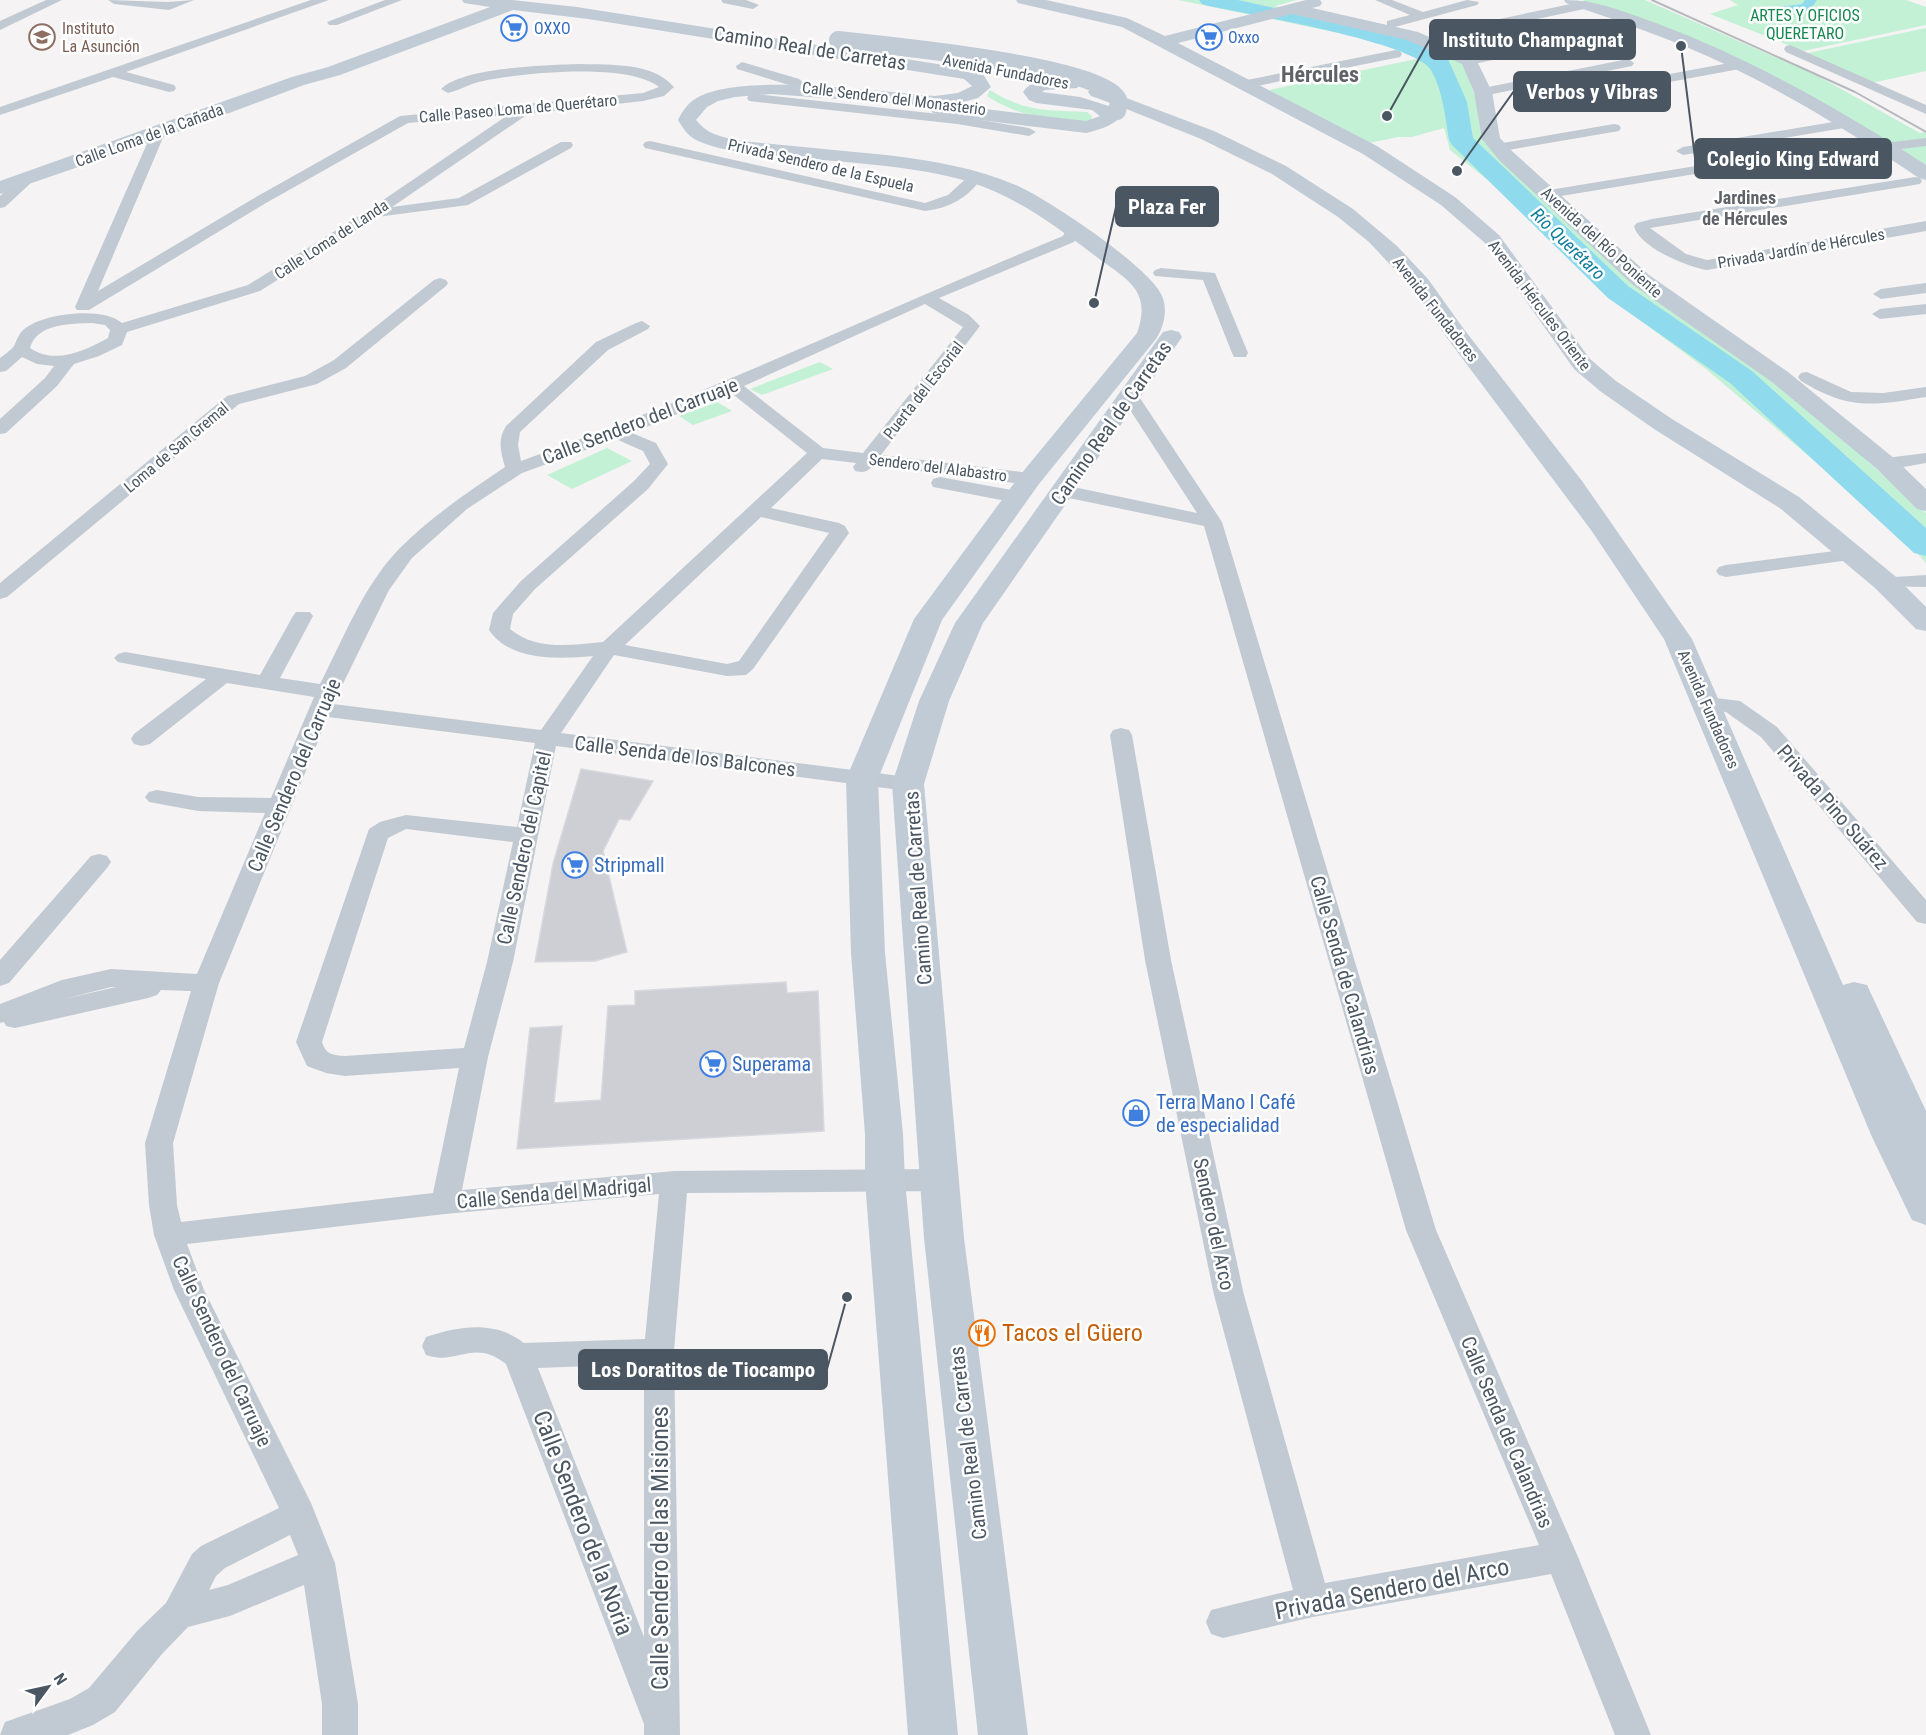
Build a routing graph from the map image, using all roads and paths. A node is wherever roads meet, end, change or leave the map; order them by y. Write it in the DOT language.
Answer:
graph roads {
  1 [pos="56,0"];
  2 [pos="114,0"];
  3 [pos="188,0"];
  4 [pos="323,0"];
  5 [pos="396,0"];
  6 [pos="727,0"];
  7 [pos="1024,0"];
  8 [pos="1326,0"];
  9 [pos="1381,0"];
  10 [pos="480,1"];
  11 [pos="517,2"];
  12 [pos="1473,2"];
  13 [pos="1579,2"];
  14 [pos="753,5"];
  15 [pos="1522,8"];
  16 [pos="1290,9"];
  17 [pos="577,12"];
  18 [pos="1540,14"];
  19 [pos="1484,15"];
  20 [pos="1423,16"];
  21 [pos="1557,20"];
  22 [pos="333,21"];
  23 [pos="1503,22"];
  24 [pos="1391,24"];
  25 [pos="0,26"];
  26 [pos="1521,29"];
  27 [pos="786,32"];
  28 [pos="1486,38"];
  29 [pos="1165,41"];
  30 [pos="1790,49"];
  31 [pos="1527,50"];
  32 [pos="1396,54"];
  33 [pos="1469,62"];
  34 [pos="1628,63"];
  35 [pos="1740,65"];
  36 [pos="742,66"];
  37 [pos="111,72"];
  38 [pos="298,81"];
  39 [pos="1071,84"];
  40 [pos="1247,84"];
  41 [pos="1637,84"];
  42 [pos="169,88"];
  43 [pos="448,89"];
  44 [pos="806,91"];
  45 [pos="1483,92"];
  46 [pos="975,93"];
  47 [pos="754,98"];
  48 [pos="953,105"];
  49 [pos="524,110"];
  50 [pos="1926,110"];
  51 [pos="0,111"];
  52 [pos="1114,114"];
  53 [pos="1845,124"];
  54 [pos="1025,126"];
  55 [pos="1614,128"];
  56 [pos="158,133"];
  57 [pos="1926,141"];
  58 [pos="566,145"];
  59 [pos="650,145"];
  60 [pos="1884,147"];
  61 [pos="1497,148"];
  62 [pos="1830,148"];
  63 [pos="1683,151"];
  64 [pos="29,177"];
  65 [pos="975,178"];
  66 [pos="1921,178"];
  67 [pos="0,188"];
  68 [pos="1549,194"];
  69 [pos="0,204"];
  70 [pos="372,214"];
  71 [pos="1078,224"];
  72 [pos="1926,226"];
  73 [pos="1161,273"];
  74 [pos="440,283"];
  75 [pos="1926,288"];
  76 [pos="1881,294"];
  77 [pos="926,298"];
  78 [pos="83,307"];
  79 [pos="1926,309"];
  80 [pos="1880,314"];
  81 [pos="68,319"];
  82 [pos="642,326"];
  83 [pos="119,329"];
  84 [pos="21,349"];
  85 [pos="1240,353"];
  86 [pos="68,360"];
  87 [pos="0,367"];
  88 [pos="1807,377"];
  89 [pos="732,385"];
  90 [pos="1926,392"];
  91 [pos="1130,396"];
  92 [pos="0,429"];
  93 [pos="616,433"];
  94 [pos="818,453"];
  95 [pos="1926,458"];
  96 [pos="859,461"];
  97 [pos="1886,464"];
  98 [pos="514,469"];
  99 [pos="1024,488"];
  100 [pos="1064,491"];
  101 [pos="1926,503"];
  102 [pos="756,510"];
  103 [pos="1212,522"];
  104 [pos="1850,555"];
  105 [pos="1726,571"];
  106 [pos="1926,581"];
  107 [pos="1885,582"];
  108 [pos="0,593"];
  109 [pos="303,616"];
  110 [pos="1926,623"];
  111 [pos="1699,635"];
  112 [pos="609,648"];
  113 [pos="125,658"];
  114 [pos="223,676"];
  115 [pos="267,682"];
  116 [pos="1721,698"];
  117 [pos="323,701"];
  118 [pos="1121,735"];
  119 [pos="547,738"];
  120 [pos="142,739"];
  121 [pos="862,779"];
  122 [pos="909,784"];
  123 [pos="156,797"];
  124 [pos="279,806"];
  125 [pos="527,836"];
  126 [pos="99,862"];
  127 [pos="1926,916"];
  128 [pos="0,977"];
  129 [pos="180,982"];
  130 [pos="206,983"];
  131 [pos="0,1014"];
  132 [pos="0,1023"];
  133 [pos="475,1057"];
  134 [pos="1926,1153"];
  135 [pos="941,1180"];
  136 [pos="885,1181"];
  137 [pos="674,1182"];
  138 [pos="445,1203"];
  139 [pos="1926,1209"];
  140 [pos="169,1235"];
  141 [pos="437,1346"];
  142 [pos="659,1351"];
  143 [pos="518,1356"];
  144 [pos="299,1514"];
  145 [pos="1561,1557"];
  146 [pos="318,1563"];
  147 [pos="1313,1601"];
  148 [pos="178,1614"];
  149 [pos="1223,1622"];
  150 [pos="661,1730"];
  151 [pos="18,1735"];
  152 [pos="340,1735"];
  153 [pos="933,1735"];
  154 [pos="1003,1735"];
  155 [pos="1633,1735"];
  1 -- 25 [label="street"];
  2 -- 3 [label="street"];
  4 -- 37 [label="street"];
  5 -- 22 [label="street"];
  6 -- 14 [label="street"];
  7 -- 29 [label="street, Avenida Hércules Oriente"];
  8 -- 16 [label="street"];
  9 -- 20 [label="street"];
  10 -- 11 [label="street, Avenida Fundadores"];
  10 -- 38 [label="street, Calle Loma de la Cañada"];
  11 -- 17 [label="street, Avenida Fundadores"];
  11 -- 27 [label="street, Avenida Fundadores"];
  11 -- 38 [label="street, Calle Loma de la Cañada"];
  12 -- 20 [label="street"];
  13 -- 18 [label="street"];
  13 -- 35 [label="street"];
  15 -- 18 [label="street"];
  16 -- 29 [label="street"];
  16 -- 33 [label="street"];
  17 -- 39 [label="street, Avenida Fundadores"];
  17 -- 46 [label="street, Camino Real de Carretas"];
  18 -- 21 [label="street"];
  18 -- 23 [label="street"];
  19 -- 23 [label="street"];
  20 -- 24 [label="street"];
  23 -- 26 [label="street"];
  23 -- 28 [label="street"];
  27 -- 52 [label="street, Camino Real de Carretas, bridge"];
  27 -- 111 [label="street, Avenida Fundadores"];
  29 -- 40 [label="street, Avenida Hércules Oriente"];
  30 -- 50 [label="street"];
  31 -- 33 [label="street"];
  32 -- 40 [label="street"];
  33 -- 45 [label="street, Avenida del Río Poniente"];
  34 -- 45 [label="street"];
  35 -- 41 [label="street"];
  35 -- 53 [label="street"];
  36 -- 44 [label="street"];
  37 -- 42 [label="street"];
  37 -- 51 [label="street"];
  38 -- 56 [label="street, Calle Loma de la Cañada"];
  39 -- 52 [label="street"];
  39 -- 116 [label="street, Avenida Fundadores"];
  40 -- 104 [label="street, Avenida Hércules Oriente"];
  43 -- 49 [label="street, Calle Paseo Loma de Querétaro"];
  44 -- 48 [label="street, Camino Real de Carretas"];
  44 -- 65 [label="street, Camino Real de Carretas"];
  45 -- 61 [label="street, Avenida del Río Poniente"];
  46 -- 48 [label="street, Camino Real de Carretas"];
  46 -- 54 [label="street"];
  47 -- 48 [label="street, Camino Real de Carretas"];
  47 -- 54 [label="street, Calle Sendero del Monasterio"];
  47 -- 71 [label="street, Camino Real de Carretas"];
  48 -- 54 [label="street, Camino Real de Carretas"];
  49 -- 70 [label="street, Calle Loma de Landa"];
  49 -- 78 [label="street, Calle Paseo Loma de Querétaro"];
  52 -- 54 [label="street, Camino Real de Carretas"];
  53 -- 60 [label="street"];
  53 -- 63 [label="street"];
  55 -- 61 [label="street"];
  56 -- 64 [label="street, Calle Loma de la Cañada"];
  56 -- 78 [label="street"];
  57 -- 60 [label="street"];
  58 -- 70 [label="street"];
  59 -- 65 [label="street, Privada Sendero de la Espuela"];
  60 -- 66 [label="street"];
  61 -- 68 [label="street, Avenida del Río Poniente"];
  62 -- 68 [label="street"];
  64 -- 67 [label="street, Calle Loma de la Cañada"];
  64 -- 69 [label="street"];
  65 -- 71 [label="street, Camino Real de Carretas"];
  66 -- 72 [label="street, Privada Jardín de Hércules"];
  68 -- 97 [label="street, Avenida del Río Poniente"];
  70 -- 83 [label="street, Calle Loma de Landa"];
  71 -- 73 [label="street, Camino Real de Carretas"];
  71 -- 77 [label="street, Calle Sendero del Carruaje"];
  71 -- 99 [label="street, Camino Real de Carretas"];
  73 -- 85 [label="street"];
  73 -- 91 [label="street, Camino Real de Carretas"];
  74 -- 108 [label="street, Loma de San Gremal"];
  75 -- 76 [label="street"];
  77 -- 89 [label="street, Calle Sendero del Carruaje"];
  77 -- 96 [label="street, Puerta del Escorial"];
  78 -- 81 [label="street, Calle Paseo Loma de Querétaro"];
  79 -- 80 [label="street"];
  81 -- 83 [label="street"];
  81 -- 84 [label="street"];
  82 -- 98 [label="street"];
  83 -- 86 [label="street"];
  84 -- 86 [label="street"];
  84 -- 87 [label="street"];
  86 -- 92 [label="street"];
  88 -- 90 [label="street"];
  89 -- 93 [label="street, Calle Sendero del Carruaje"];
  89 -- 94 [label="street, Sendero del Alabastro"];
  91 -- 100 [label="street, Camino Real de Carretas"];
  91 -- 103 [label="street, Calle Senda de Calandrias"];
  93 -- 98 [label="street, Calle Sendero del Carruaje"];
  93 -- 112 [label="street"];
  94 -- 96 [label="street, Sendero del Alabastro"];
  94 -- 102 [label="street, Calle Sendero del Capitel"];
  95 -- 97 [label="street"];
  96 -- 99 [label="street, Sendero del Alabastro"];
  97 -- 101 [label="street, Avenida del Río Poniente"];
  98 -- 117 [label="street, Calle Sendero del Carruaje"];
  99 -- 121 [label="street, Camino Real de Carretas"];
  100 -- 103 [label="street"];
  100 -- 122 [label="street, Camino Real de Carretas"];
  102 -- 112 [label="street, Calle Sendero del Capitel"];
  102 -- 112 [label="street"];
  103 -- 145 [label="street, Calle Senda de Calandrias"];
  104 -- 105 [label="street"];
  104 -- 107 [label="street, Avenida Hércules Oriente"];
  106 -- 107 [label="street"];
  107 -- 110 [label="street, Avenida Hércules Oriente"];
  109 -- 115 [label="street"];
  112 -- 119 [label="street, Calle Sendero del Capitel"];
  113 -- 114 [label="street, Calle Senda de los Balcones"];
  114 -- 115 [label="street, Calle Senda de los Balcones"];
  114 -- 120 [label="street"];
  115 -- 117 [label="street, Calle Senda de los Balcones"];
  116 -- 127 [label="street, Privada Pino Suárez"];
  116 -- 134 [label="street, Avenida Fundadores"];
  116 -- 139 [label="street, Avenida Fundadores"];
  117 -- 119 [label="street, Calle Senda de los Balcones"];
  117 -- 124 [label="street, Calle Sendero del Carruaje"];
  118 -- 147 [label="street, Sendero del Arco"];
  119 -- 121 [label="street, Calle Senda de los Balcones"];
  119 -- 125 [label="street, Calle Sendero del Capitel"];
  121 -- 122 [label="street, Calle Senda de los Balcones"];
  121 -- 136 [label="street, Camino Real de Carretas"];
  122 -- 135 [label="street, Camino Real de Carretas"];
  123 -- 124 [label="street"];
  124 -- 130 [label="street, Calle Sendero del Carruaje"];
  125 -- 133 [label="street, Calle Sendero del Capitel"];
  125 -- 133 [label="street"];
  126 -- 128 [label="street"];
  129 -- 130 [label="street"];
  129 -- 131 [label="street"];
  129 -- 132 [label="street"];
  130 -- 140 [label="street, Calle Sendero del Carruaje"];
  133 -- 138 [label="street, Calle Sendero del Capitel"];
  135 -- 136 [label="street, Calle Senda del Madrigal"];
  135 -- 154 [label="street, Camino Real de Carretas"];
  136 -- 137 [label="street, Calle Senda del Madrigal"];
  136 -- 153 [label="street, Camino Real de Carretas"];
  137 -- 138 [label="street, Calle Senda del Madrigal"];
  137 -- 142 [label="street, Calle Sendero de las Misiones"];
  138 -- 140 [label="street, Calle Senda del Madrigal"];
  140 -- 144 [label="street, Calle Sendero del Carruaje"];
  141 -- 143 [label="street"];
  142 -- 143 [label="street"];
  142 -- 150 [label="street, Calle Sendero de las Misiones"];
  143 -- 150 [label="street, Calle Sendero de la Noria"];
  144 -- 146 [label="street, Calle Sendero del Carruaje"];
  144 -- 148 [label="street"];
  145 -- 147 [label="street, Privada Sendero del Arco"];
  145 -- 155 [label="street, Calle Senda de Calandrias"];
  146 -- 148 [label="street"];
  146 -- 152 [label="street, Calle Sendero del Carruaje"];
  147 -- 149 [label="street, Privada Sendero del Arco"];
  148 -- 151 [label="street"];
}
